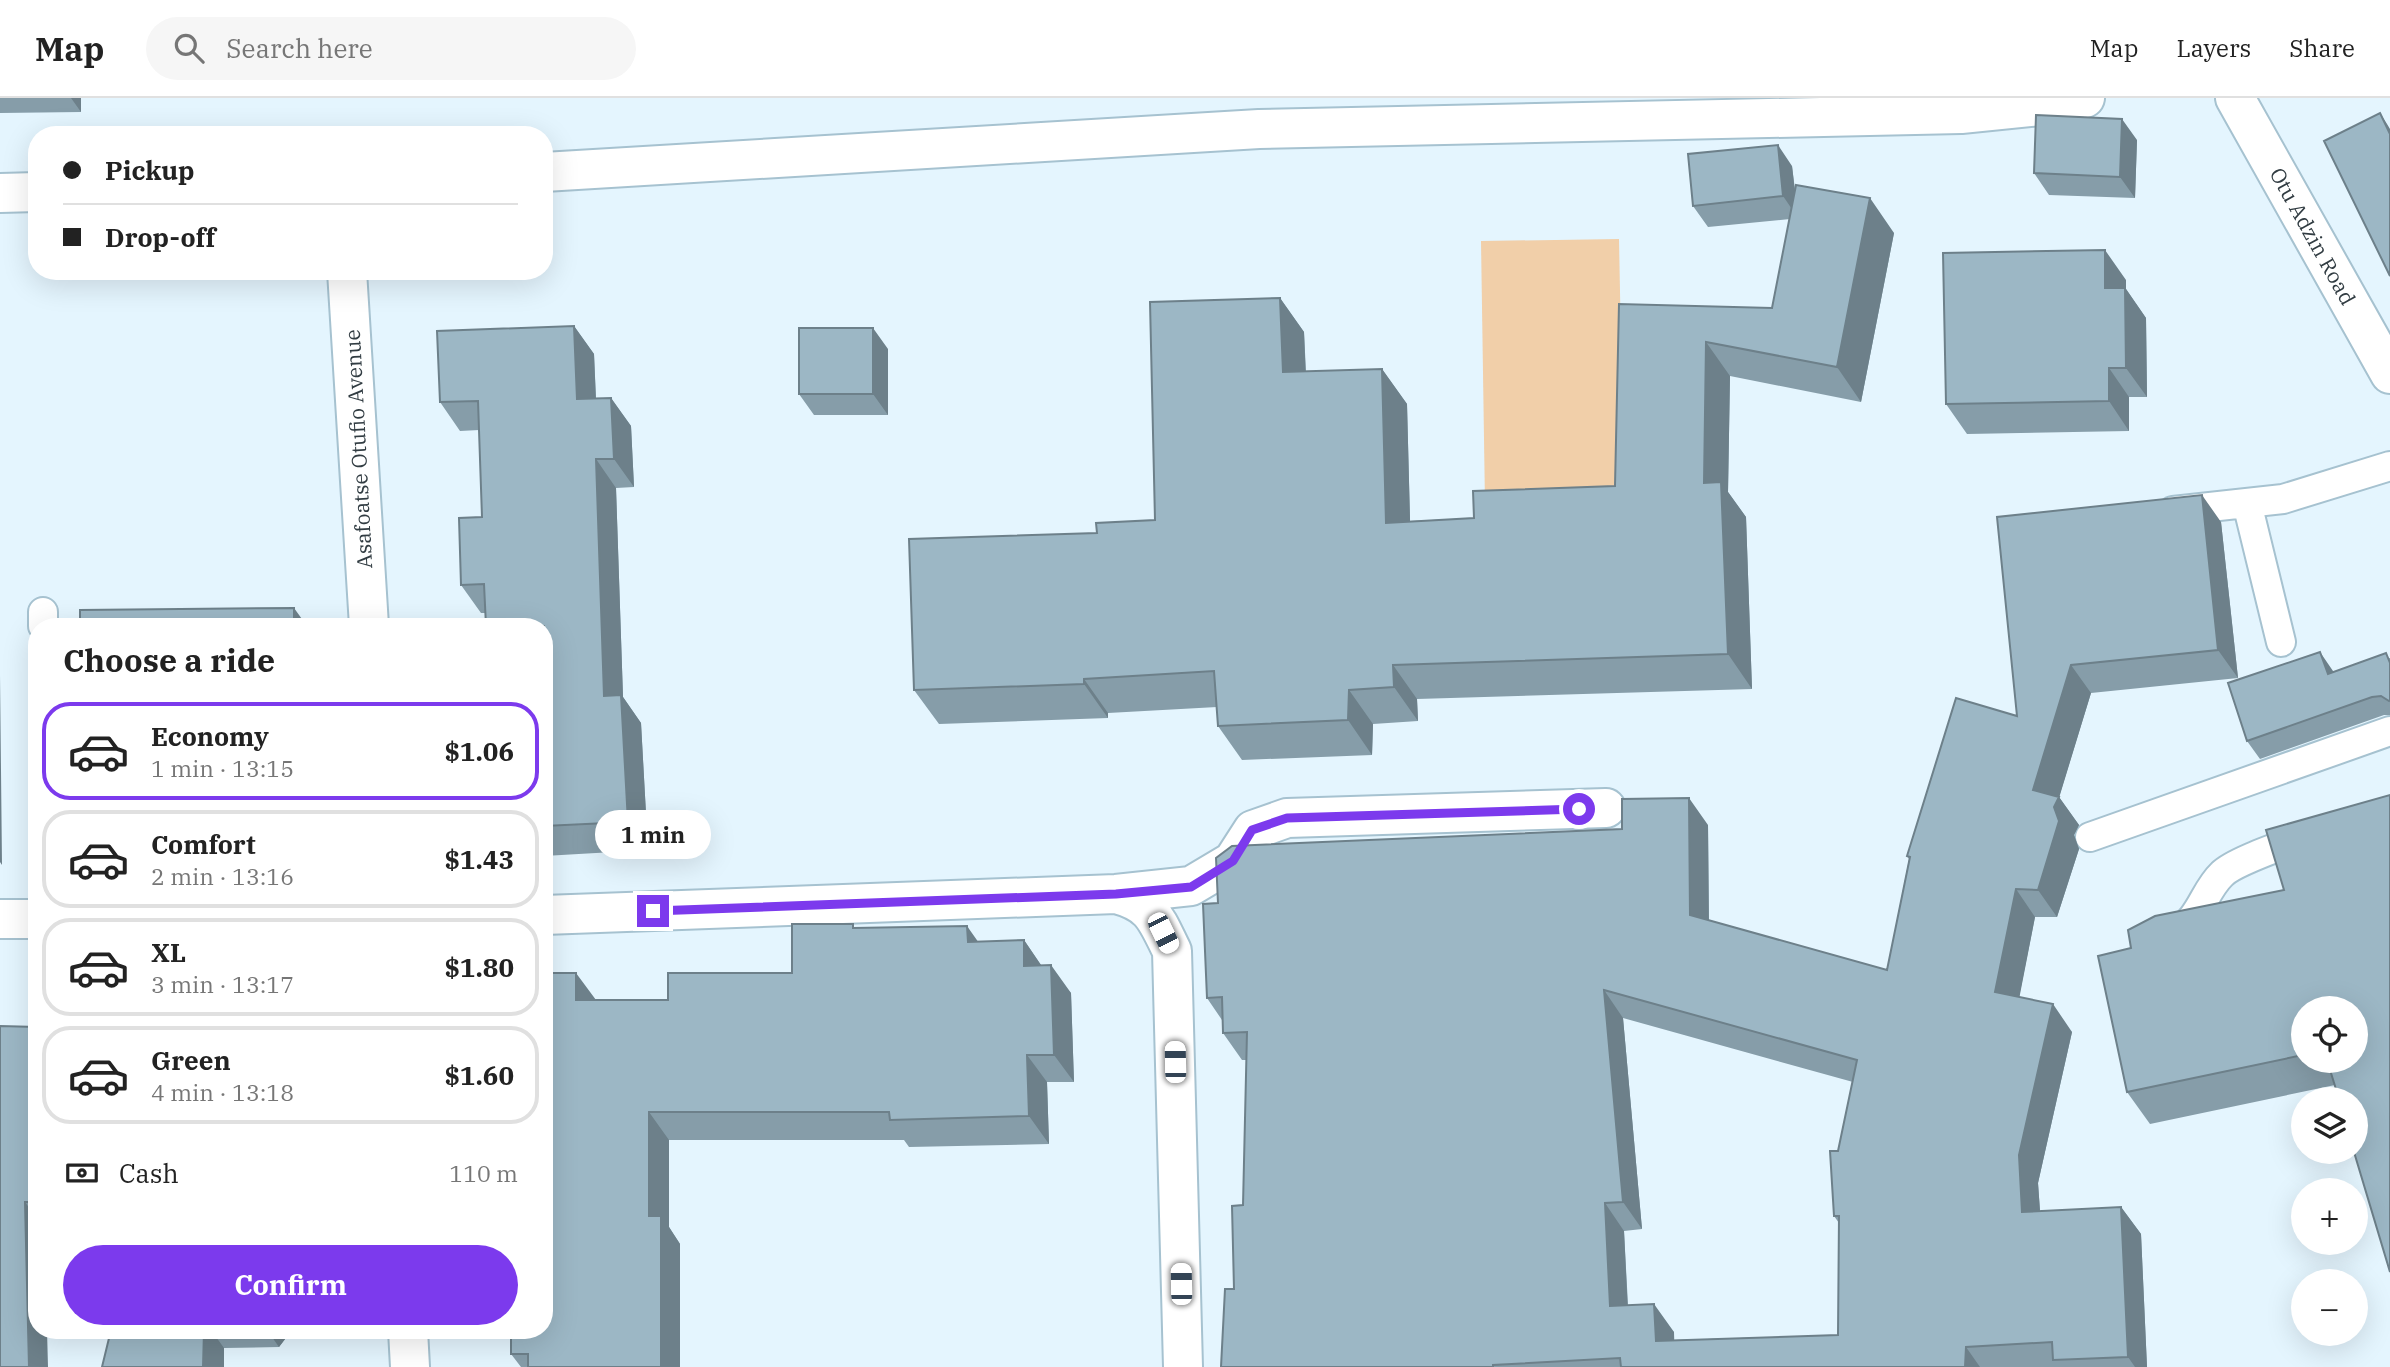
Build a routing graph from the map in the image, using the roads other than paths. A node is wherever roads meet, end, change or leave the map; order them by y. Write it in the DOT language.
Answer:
graph roads {
  1 [pos="2085,98"];
  2 [pos="2235,98"];
  3 [pos="1695,109"];
  4 [pos="1256,113"];
  5 [pos="553,171"];
  6 [pos="28,192"];
  7 [pos="0,193"];
  8 [pos="348,280"];
  9 [pos="2388,367"];
  10 [pos="2390,466"];
  11 [pos="2247,503"];
  12 [pos="2151,513"];
  13 [pos="369,618"];
  14 [pos="2281,642"];
  15 [pos="2390,731"];
  16 [pos="1606,808"];
  17 [pos="2326,828"];
  18 [pos="2090,837"];
  19 [pos="1116,894"];
  20 [pos="553,915"];
  21 [pos="0,919"];
  22 [pos="28,919"];
  23 [pos="2151,944"];
  24 [pos="408,1339"];
  25 [pos="410,1367"];
  26 [pos="1183,1367"];
  1 -- 3 [label="street"];
  2 -- 9 [label="street, Otu Adzin Road"];
  3 -- 4 [label="street"];
  4 -- 5 [label="street"];
  6 -- 7 [label="street"];
  8 -- 13 [label="street, Asafoatse Otufio Avenue"];
  10 -- 11 [label="lane"];
  11 -- 12 [label="lane"];
  11 -- 14 [label="lane"];
  15 -- 18 [label="lane"];
  16 -- 19 [label="street"];
  17 -- 23 [label="lane"];
  19 -- 20 [label="street"];
  19 -- 26 [label="street"];
  21 -- 22 [label="street"];
  24 -- 25 [label="street"];
}
